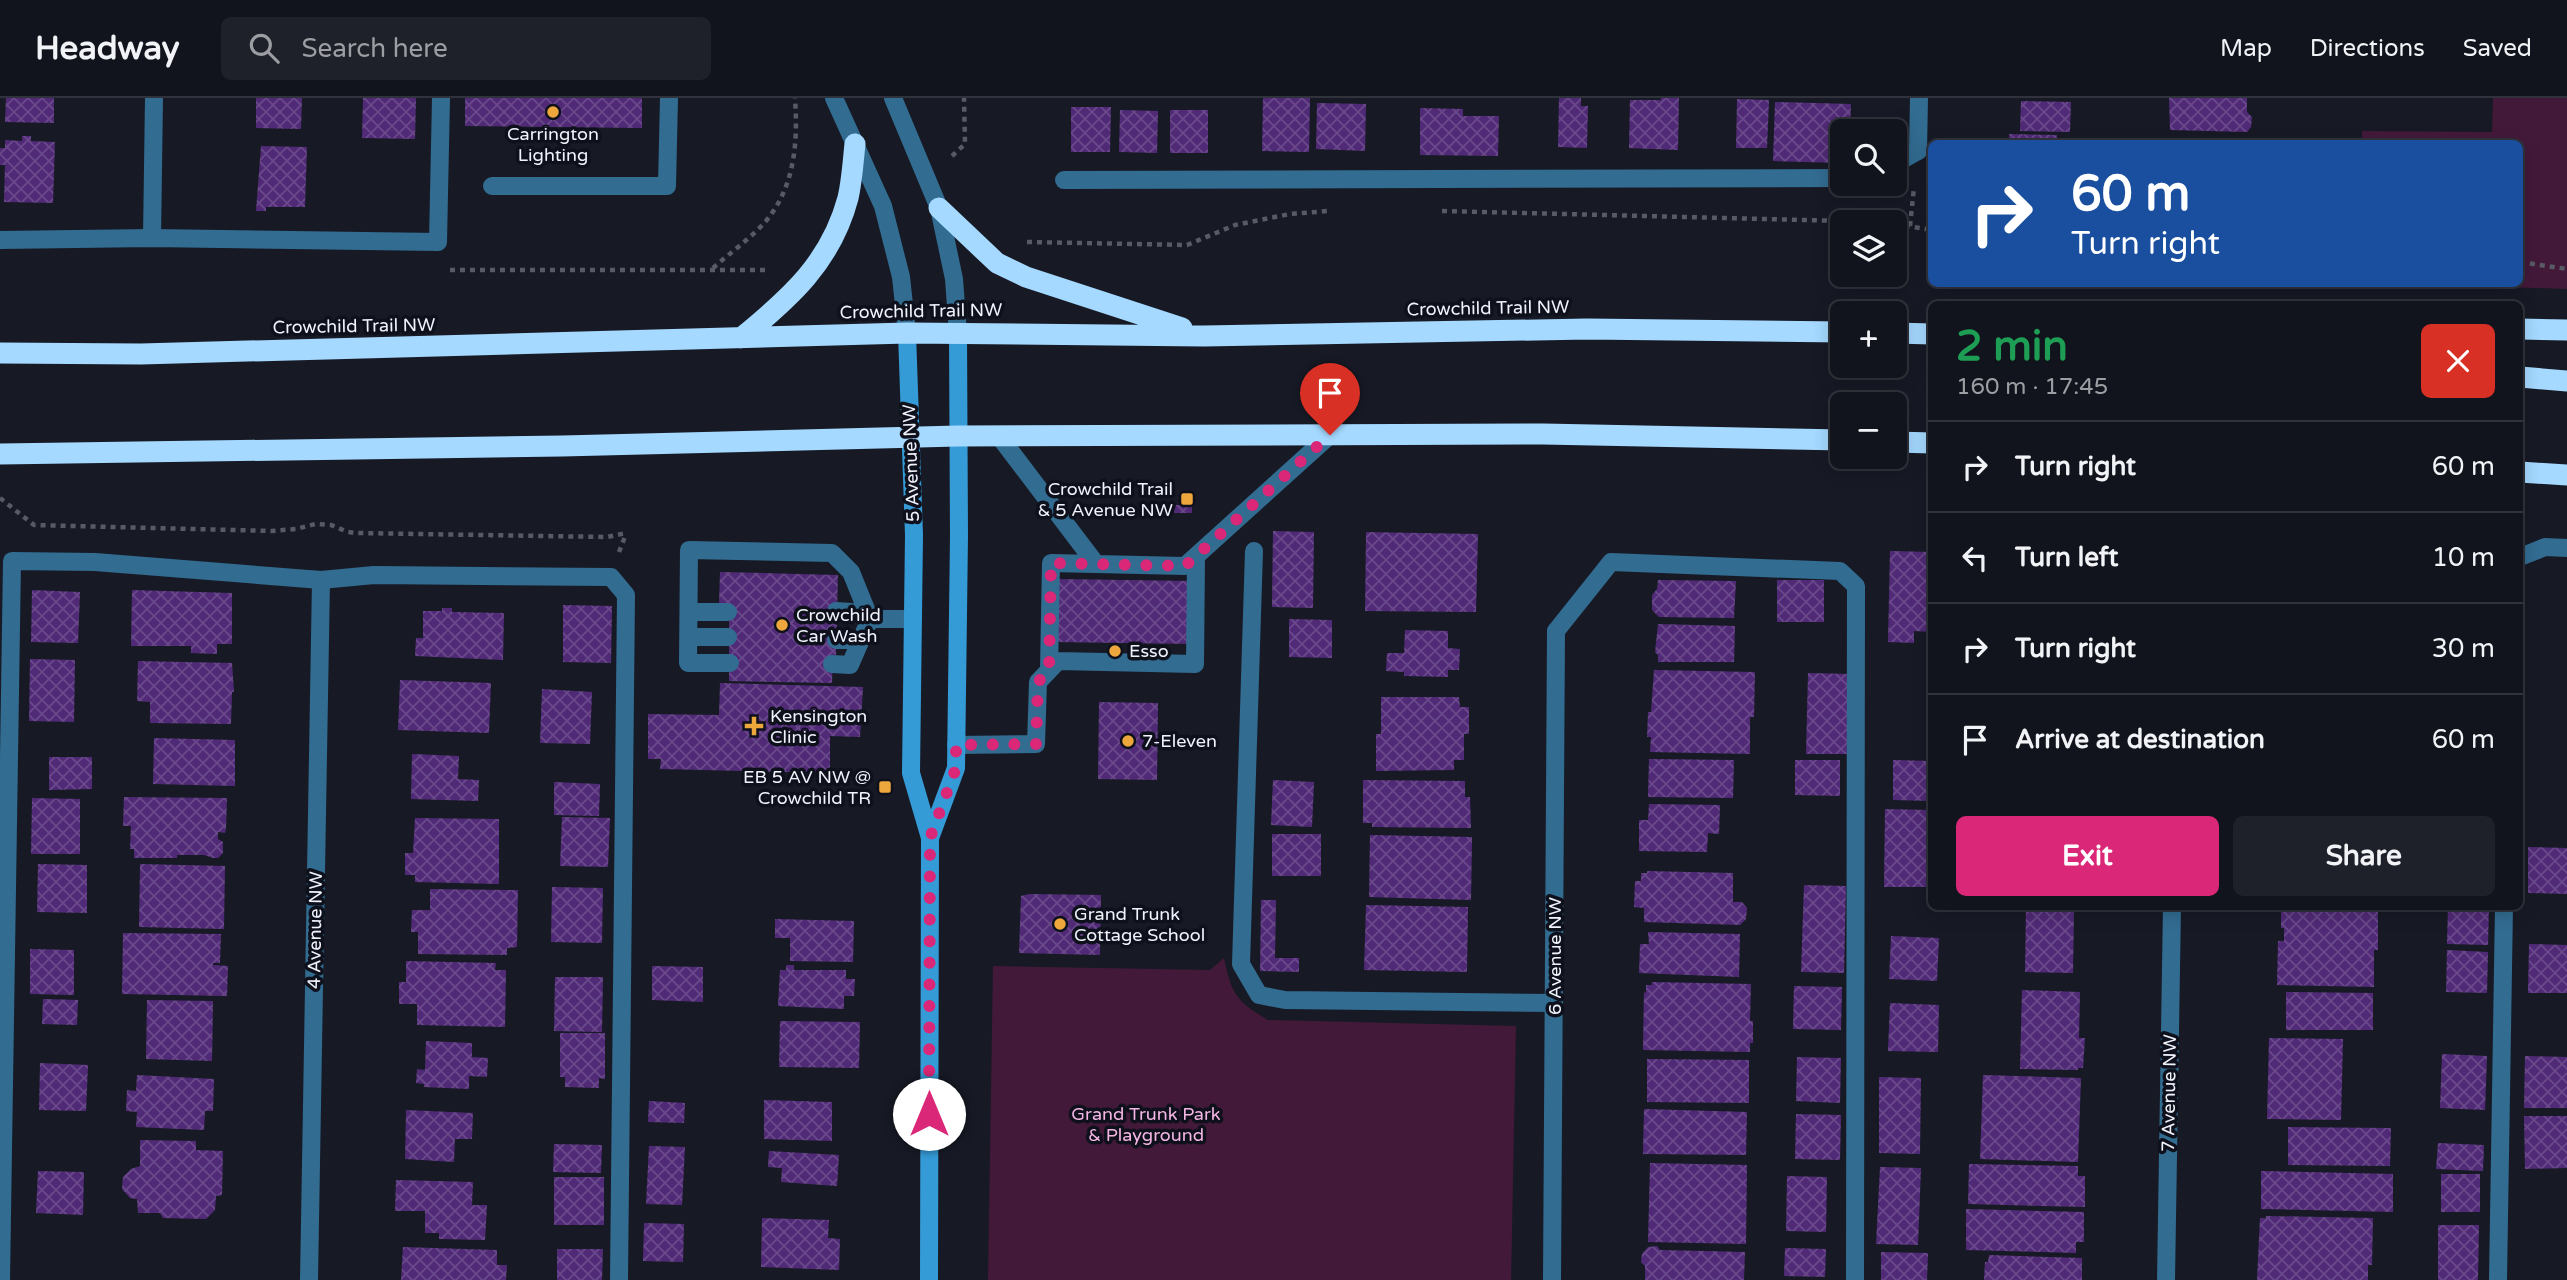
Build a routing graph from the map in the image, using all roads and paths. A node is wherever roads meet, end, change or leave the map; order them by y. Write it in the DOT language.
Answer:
graph roads {
  1 [pos="154,98"];
  2 [pos="442,98"];
  3 [pos="669,98"];
  4 [pos="794,98"];
  5 [pos="834,98"];
  6 [pos="893,98"];
  7 [pos="964,98"];
  8 [pos="1919,98"];
  9 [pos="855,144"];
  10 [pos="952,156"];
  11 [pos="1907,157"];
  12 [pos="1830,178"];
  13 [pos="1064,180"];
  14 [pos="492,186"];
  15 [pos="939,208"];
  16 [pos="1329,211"];
  17 [pos="1429,211"];
  18 [pos="1830,221"];
  19 [pos="1907,226"];
  20 [pos="1928,229"];
  21 [pos="152,238"];
  22 [pos="0,240"];
  23 [pos="1024,242"];
  24 [pos="2523,262"];
  25 [pos="713,268"];
  26 [pos="2567,269"];
  27 [pos="2523,329"];
  28 [pos="2567,330"];
  29 [pos="1830,332"];
  30 [pos="906,333"];
  31 [pos="958,333"];
  32 [pos="1907,333"];
  33 [pos="1928,334"];
  34 [pos="1204,336"];
  35 [pos="741,338"];
  36 [pos="0,353"];
  37 [pos="2523,377"];
  38 [pos="2567,381"];
  39 [pos="1330,435"];
  40 [pos="958,436"];
  41 [pos="999,436"];
  42 [pos="909,437"];
  43 [pos="1830,440"];
  44 [pos="1907,442"];
  45 [pos="1928,443"];
  46 [pos="0,454"];
  47 [pos="2523,472"];
  48 [pos="2567,475"];
  49 [pos="0,498"];
  50 [pos="626,533"];
  51 [pos="2567,548"];
  52 [pos="1254,551"];
  53 [pos="1195,556"];
  54 [pos="2523,556"];
  55 [pos="1096,564"];
  56 [pos="321,580"];
  57 [pos="836,611"];
  58 [pos="689,612"];
  59 [pos="729,612"];
  60 [pos="870,619"];
  61 [pos="913,619"];
  62 [pos="689,637"];
  63 [pos="728,638"];
  64 [pos="836,640"];
  65 [pos="861,640"];
  66 [pos="730,663"];
  67 [pos="832,664"];
  68 [pos="1049,670"];
  69 [pos="956,745"];
  70 [pos="930,838"];
  71 [pos="2172,910"];
  72 [pos="2504,910"];
  73 [pos="1554,1003"];
  74 [pos="1,1280"];
  75 [pos="309,1280"];
  76 [pos="619,1280"];
  77 [pos="929,1280"];
  78 [pos="1552,1280"];
  79 [pos="1855,1280"];
  80 [pos="2166,1280"];
  81 [pos="2498,1280"];
  1 -- 21 [label="street"];
  2 -- 21 [label="street"];
  3 -- 14 [label="street"];
  4 -- 25 [label="path"];
  5 -- 9 [label="street, 5 Avenue NW"];
  6 -- 15 [label="street, 5 Avenue NW"];
  7 -- 10 [label="path"];
  8 -- 11 [label="street"];
  9 -- 30 [label="street, 5 Avenue NW"];
  9 -- 35 [label="highway"];
  12 -- 13 [label="street"];
  15 -- 31 [label="street, 5 Avenue NW"];
  15 -- 34 [label="highway"];
  16 -- 23 [label="path"];
  17 -- 18 [label="path"];
  19 -- 20 [label="path"];
  21 -- 22 [label="street"];
  24 -- 26 [label="path"];
  27 -- 28 [label="highway"];
  29 -- 34 [label="highway, Crowchild Trail NW"];
  30 -- 31 [label="highway, Crowchild Trail NW"];
  30 -- 35 [label="highway, Crowchild Trail NW"];
  30 -- 42 [label="street, 5 Avenue NW"];
  31 -- 34 [label="highway, Crowchild Trail NW"];
  31 -- 40 [label="street, 5 Avenue NW"];
  32 -- 33 [label="highway"];
  35 -- 36 [label="highway, Crowchild Trail NW"];
  37 -- 38 [label="highway"];
  39 -- 41 [label="highway"];
  39 -- 43 [label="highway"];
  39 -- 53 [label="street"];
  40 -- 41 [label="highway"];
  40 -- 42 [label="highway"];
  40 -- 69 [label="street, 5 Avenue NW"];
  41 -- 55 [label="street"];
  42 -- 46 [label="highway"];
  42 -- 61 [label="street, 5 Avenue NW"];
  44 -- 45 [label="highway"];
  47 -- 48 [label="highway"];
  49 -- 50 [label="path"];
  51 -- 54 [label="street"];
  52 -- 73 [label="street"];
  53 -- 55 [label="street"];
  53 -- 68 [label="street"];
  55 -- 68 [label="street"];
  56 -- 74 [label="street"];
  56 -- 75 [label="street, 4 Avenue NW"];
  56 -- 76 [label="street"];
  57 -- 60 [label="street"];
  58 -- 59 [label="street"];
  58 -- 60 [label="street"];
  58 -- 62 [label="street"];
  60 -- 61 [label="street"];
  60 -- 65 [label="street"];
  61 -- 70 [label="street, 5 Avenue NW"];
  62 -- 63 [label="street"];
  62 -- 66 [label="street"];
  64 -- 65 [label="street"];
  65 -- 67 [label="street"];
  68 -- 69 [label="street"];
  69 -- 70 [label="street, 5 Avenue NW"];
  70 -- 77 [label="street, 5 Avenue NW"];
  71 -- 80 [label="street, 7 Avenue NW"];
  72 -- 81 [label="street"];
  73 -- 78 [label="street, 6 Avenue NW"];
  73 -- 79 [label="street, 6 Avenue NW"];
}
